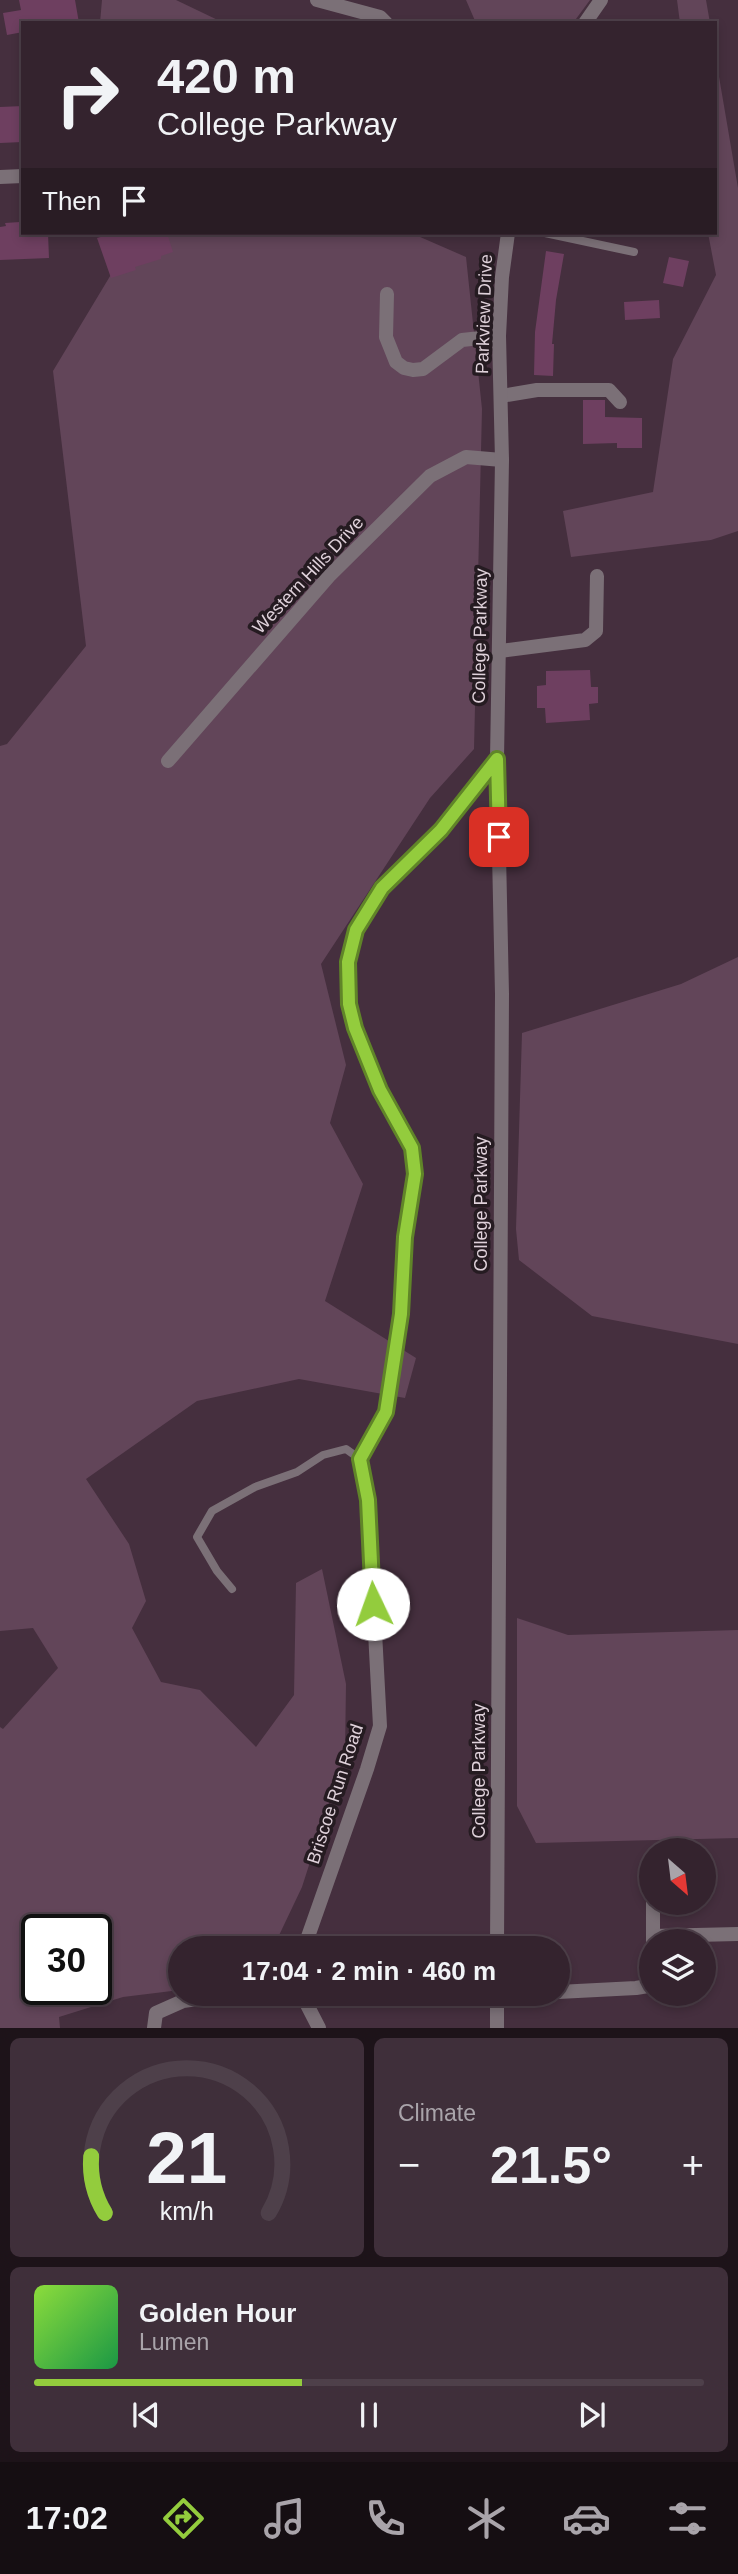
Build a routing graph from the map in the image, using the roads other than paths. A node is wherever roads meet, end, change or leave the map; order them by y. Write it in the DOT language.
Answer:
graph roads {
  1 [pos="317,0"];
  2 [pos="601,0"];
  3 [pos="384,21"];
  4 [pos="585,21"];
  5 [pos="21,176"];
  6 [pos="0,177"];
  7 [pos="508,235"];
  8 [pos="554,235"];
  9 [pos="634,252"];
  10 [pos="387,294"];
  11 [pos="499,336"];
  12 [pos="501,396"];
  13 [pos="621,402"];
  14 [pos="502,460"];
  15 [pos="597,576"];
  16 [pos="500,651"];
  17 [pos="497,759"];
  18 [pos="168,761"];
  19 [pos="360,1459"];
  20 [pos="232,1589"];
  21 [pos="738,1934"];
  22 [pos="716,1935"];
  23 [pos="308,1936"];
  24 [pos="497,1936"];
  25 [pos="639,1988"];
  26 [pos="570,1991"];
  27 [pos="172,2006"];
  28 [pos="307,2006"];
  29 [pos="497,2006"];
  30 [pos="154,2028"];
  31 [pos="318,2028"];
  32 [pos="497,2028"];
  1 -- 3 [label="street"];
  2 -- 4 [label="street"];
  5 -- 6 [label="street"];
  7 -- 11 [label="street, Parkview Drive"];
  8 -- 9 [label="lane"];
  10 -- 11 [label="street"];
  11 -- 12 [label="street, Parkview Drive"];
  12 -- 13 [label="street, Parkview Drive"];
  12 -- 14 [label="street, Parkview Drive"];
  14 -- 16 [label="street, College Parkway"];
  14 -- 18 [label="street, Western Hills Drive"];
  15 -- 16 [label="street"];
  16 -- 17 [label="street, College Parkway"];
  17 -- 19 [label="street"];
  17 -- 24 [label="street, College Parkway"];
  19 -- 20 [label="lane"];
  19 -- 23 [label="street, Briscoe Run Road"];
  21 -- 22 [label="street"];
  25 -- 26 [label="street"];
  27 -- 30 [label="street"];
  28 -- 31 [label="street"];
  29 -- 32 [label="street"];
}
